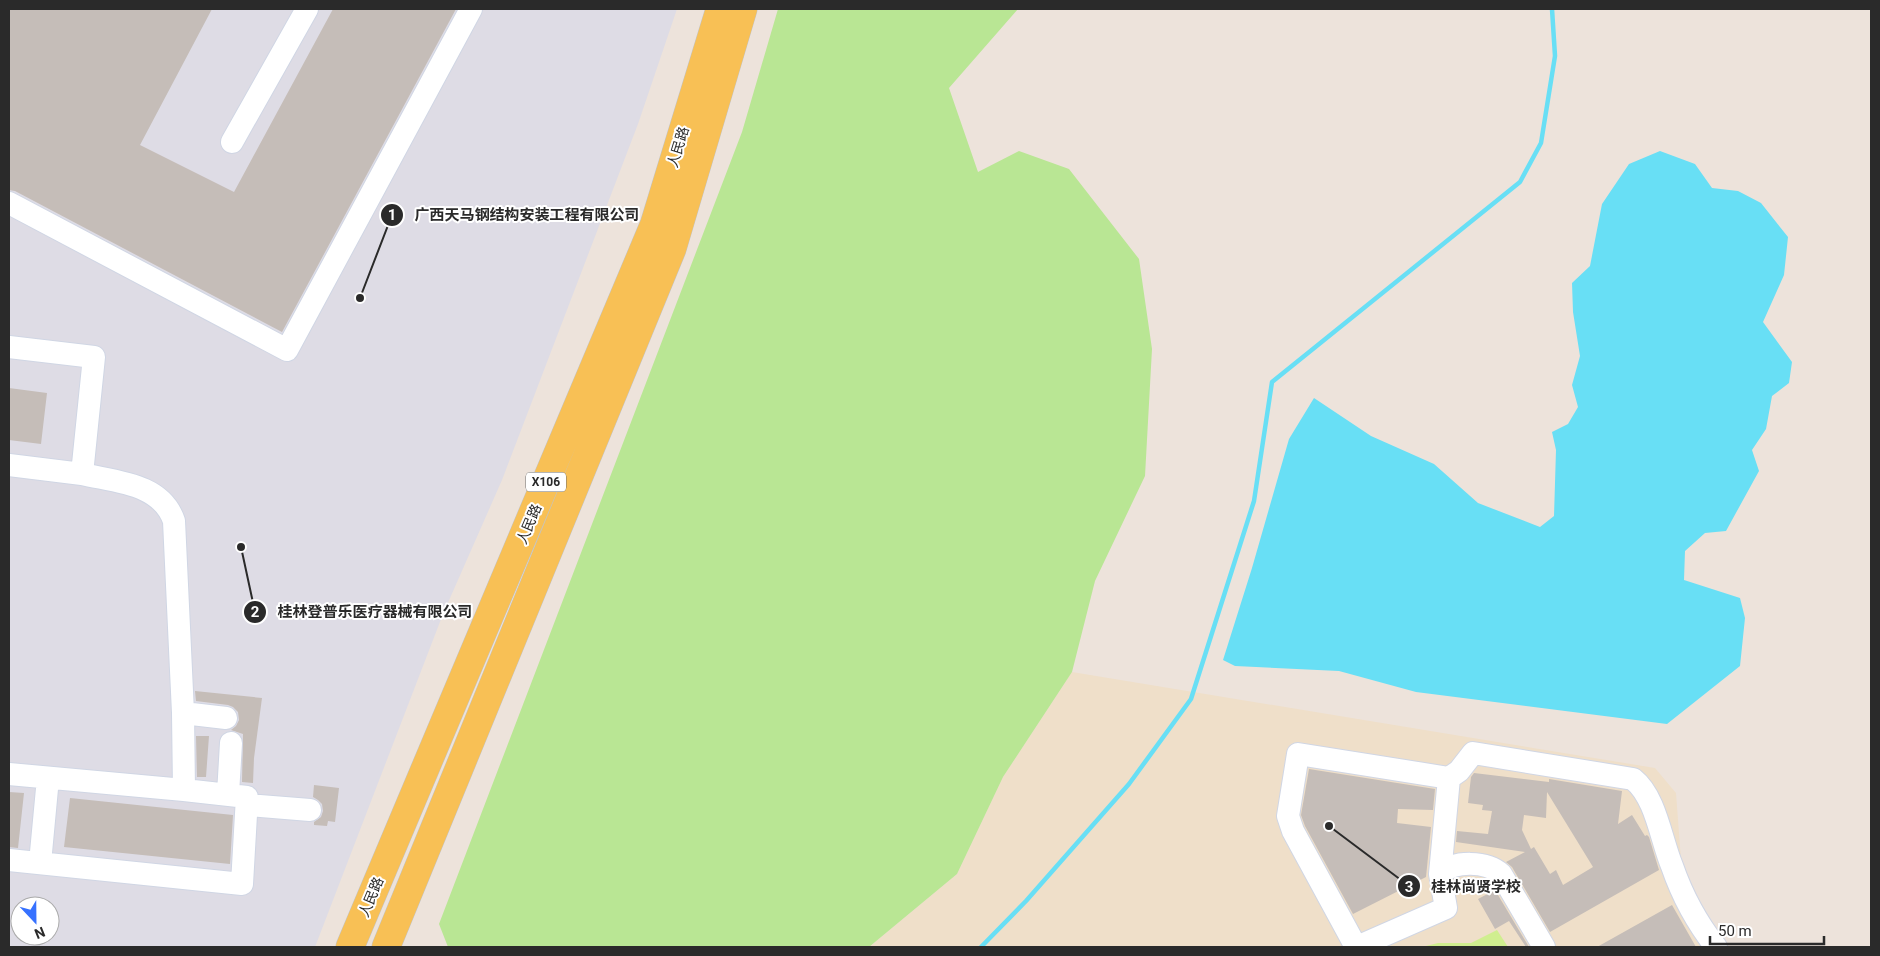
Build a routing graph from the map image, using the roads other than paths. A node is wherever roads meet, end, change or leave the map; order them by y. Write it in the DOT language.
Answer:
graph roads {
  1 [pos="307,9"];
  2 [pos="471,9"];
  3 [pos="720,9"];
  4 [pos="743,9"];
  5 [pos="232,142"];
  6 [pos="9,203"];
  7 [pos="9,347"];
  8 [pos="9,465"];
  9 [pos="82,474"];
  10 [pos="183,713"];
  11 [pos="226,718"];
  12 [pos="231,743"];
  13 [pos="9,774"];
  14 [pos="48,778"];
  15 [pos="1449,778"];
  16 [pos="184,790"];
  17 [pos="238,799"];
  18 [pos="310,810"];
  19 [pos="9,860"];
  20 [pos="40,863"];
  21 [pos="1440,874"];
  22 [pos="350,947"];
  23 [pos="386,947"];
  24 [pos="1356,947"];
  25 [pos="1544,947"];
  26 [pos="1716,947"];
  1 -- 5 [label="lane"];
  2 -- 6 [label="lane"];
  3 -- 22 [label="main road, 人民路 / X106"];
  4 -- 23 [label="main road, 人民路 / X106"];
  7 -- 9 [label="lane"];
  8 -- 9 [label="lane"];
  9 -- 10 [label="lane"];
  10 -- 11 [label="lane"];
  10 -- 16 [label="lane"];
  12 -- 17 [label="lane"];
  13 -- 14 [label="lane"];
  14 -- 16 [label="lane"];
  14 -- 20 [label="lane"];
  15 -- 21 [label="lane"];
  15 -- 24 [label="lane"];
  15 -- 26 [label="lane"];
  16 -- 17 [label="lane"];
  17 -- 18 [label="lane"];
  17 -- 20 [label="lane"];
  19 -- 20 [label="lane"];
  21 -- 24 [label="lane"];
  21 -- 25 [label="lane"];
}
